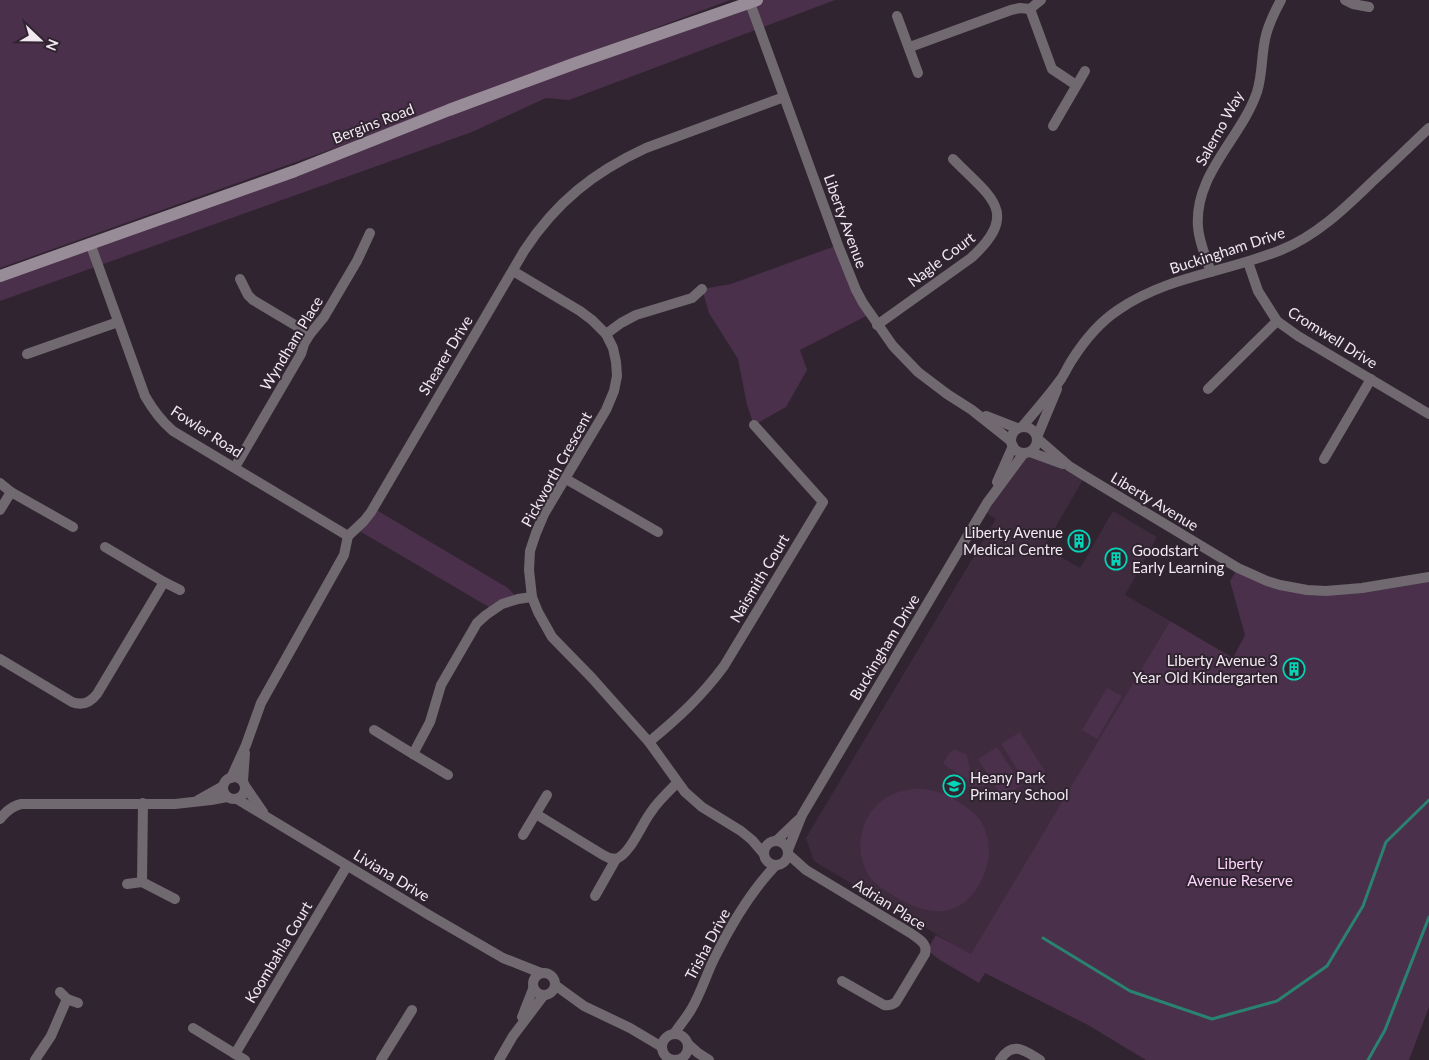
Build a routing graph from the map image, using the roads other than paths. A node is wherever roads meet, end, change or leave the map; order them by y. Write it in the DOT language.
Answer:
graph roads {
  1 [pos="1041,0"];
  2 [pos="1281,0"];
  3 [pos="1346,0"];
  4 [pos="753,1"];
  5 [pos="1369,7"];
  6 [pos="1030,9"];
  7 [pos="897,16"];
  8 [pos="910,48"];
  9 [pos="1085,71"];
  10 [pos="918,73"];
  11 [pos="1076,86"];
  12 [pos="784,97"];
  13 [pos="1053,126"];
  14 [pos="1429,128"];
  15 [pos="953,159"];
  16 [pos="370,233"];
  17 [pos="90,243"];
  18 [pos="1248,262"];
  19 [pos="513,271"];
  20 [pos="1210,272"];
  21 [pos="0,276"];
  22 [pos="240,279"];
  23 [pos="702,289"];
  24 [pos="1277,321"];
  25 [pos="118,322"];
  26 [pos="877,325"];
  27 [pos="310,334"];
  28 [pos="606,334"];
  29 [pos="28,354"];
  30 [pos="1061,379"];
  31 [pos="1371,379"];
  32 [pos="1208,389"];
  33 [pos="972,410"];
  34 [pos="1429,414"];
  35 [pos="754,425"];
  36 [pos="1020,427"];
  37 [pos="1038,438"];
  38 [pos="1012,444"];
  39 [pos="1027,453"];
  40 [pos="1324,459"];
  41 [pos="1069,466"];
  42 [pos="235,468"];
  43 [pos="566,479"];
  44 [pos="0,483"];
  45 [pos="11,492"];
  46 [pos="992,495"];
  47 [pos="0,510"];
  48 [pos="73,527"];
  49 [pos="658,532"];
  50 [pos="348,536"];
  51 [pos="105,547"];
  52 [pos="1429,577"];
  53 [pos="164,582"];
  54 [pos="180,590"];
  55 [pos="532,597"];
  56 [pos="0,659"];
  57 [pos="374,730"];
  58 [pos="649,742"];
  59 [pos="246,745"];
  60 [pos="413,754"];
  61 [pos="448,775"];
  62 [pos="227,782"];
  63 [pos="678,783"];
  64 [pos="244,784"];
  65 [pos="547,795"];
  66 [pos="232,798"];
  67 [pos="143,803"];
  68 [pos="193,803"];
  69 [pos="2,813"];
  70 [pos="536,814"];
  71 [pos="802,815"];
  72 [pos="267,816"];
  73 [pos="741,832"];
  74 [pos="523,835"];
  75 [pos="773,841"];
  76 [pos="764,856"];
  77 [pos="784,858"];
  78 [pos="616,859"];
  79 [pos="347,866"];
  80 [pos="142,882"];
  81 [pos="127,884"];
  82 [pos="595,896"];
  83 [pos="751,896"];
  84 [pos="175,899"];
  85 [pos="503,958"];
  86 [pos="540,973"];
  87 [pos="842,981"];
  88 [pos="555,985"];
  89 [pos="533,986"];
  90 [pos="547,995"];
  91 [pos="78,1003"];
  92 [pos="584,1006"];
  93 [pos="692,1008"];
  94 [pos="412,1010"];
  95 [pos="193,1028"];
  96 [pos="630,1028"];
  97 [pos="671,1035"];
  98 [pos="513,1036"];
  99 [pos="687,1041"];
  100 [pos="235,1054"];
  101 [pos="664,1054"];
  102 [pos="679,1058"];
  103 [pos="35,1060"];
  104 [pos="246,1060"];
  105 [pos="382,1060"];
  106 [pos="499,1060"];
  107 [pos="704,1060"];
  108 [pos="709,1060"];
  109 [pos="1000,1060"];
  110 [pos="1040,1060"];
  1 -- 6 [label="street"];
  2 -- 20 [label="street, Salerno Way"];
  3 -- 5 [label="street"];
  4 -- 12 [label="street, Liberty Avenue"];
  4 -- 17 [label="main road, Bergins Road"];
  6 -- 8 [label="street"];
  6 -- 11 [label="street"];
  7 -- 8 [label="street"];
  8 -- 10 [label="street"];
  9 -- 11 [label="street"];
  11 -- 13 [label="street"];
  12 -- 19 [label="street, Shearer Drive"];
  12 -- 26 [label="street, Liberty Avenue"];
  14 -- 18 [label="street, Buckingham Drive"];
  15 -- 26 [label="street, Nagle Court"];
  16 -- 27 [label="street, Wyndham Place"];
  17 -- 21 [label="main road, Bergins Road"];
  17 -- 25 [label="street, Fowler Road"];
  18 -- 20 [label="street, Buckingham Drive"];
  18 -- 24 [label="street, Cromwell Drive"];
  19 -- 28 [label="street, Pickworth Crescent"];
  19 -- 50 [label="street, Shearer Drive"];
  20 -- 30 [label="street, Buckingham Drive"];
  22 -- 27 [label="street"];
  23 -- 28 [label="street"];
  24 -- 31 [label="street, Cromwell Drive"];
  24 -- 32 [label="street"];
  25 -- 29 [label="street"];
  25 -- 42 [label="street, Fowler Road"];
  26 -- 33 [label="street, Liberty Avenue"];
  27 -- 42 [label="street, Wyndham Place"];
  28 -- 43 [label="street, Pickworth Crescent"];
  30 -- 36 [label="street, Buckingham Drive"];
  30 -- 37 [label="street, Buckingham Drive"];
  31 -- 34 [label="street, Cromwell Drive"];
  31 -- 40 [label="street"];
  33 -- 36 [label="street, Liberty Avenue"];
  33 -- 38 [label="street, Liberty Avenue"];
  35 -- 58 [label="street, Naismith Court"];
  36 -- 37 [label="street"];
  36 -- 38 [label="street"];
  37 -- 39 [label="street"];
  37 -- 41 [label="street, Liberty Avenue"];
  38 -- 39 [label="street"];
  38 -- 46 [label="street, Buckingham Drive"];
  39 -- 41 [label="street, Liberty Avenue"];
  39 -- 46 [label="street, Buckingham Drive"];
  41 -- 52 [label="street, Liberty Avenue"];
  42 -- 50 [label="street, Fowler Road"];
  43 -- 49 [label="street"];
  43 -- 55 [label="street, Pickworth Crescent"];
  44 -- 45 [label="street"];
  45 -- 47 [label="street"];
  45 -- 48 [label="street"];
  46 -- 71 [label="street, Buckingham Drive"];
  50 -- 59 [label="street, Shearer Drive"];
  51 -- 53 [label="street"];
  53 -- 54 [label="street"];
  53 -- 56 [label="street"];
  55 -- 58 [label="street, Pickworth Crescent"];
  55 -- 60 [label="street"];
  57 -- 60 [label="street"];
  58 -- 63 [label="street, Pickworth Crescent"];
  59 -- 62 [label="street, Shearer Drive"];
  59 -- 64 [label="street, Shearer Drive"];
  60 -- 61 [label="street"];
  62 -- 64 [label="street"];
  62 -- 66 [label="street"];
  62 -- 68 [label="street"];
  63 -- 73 [label="street, Pickworth Crescent"];
  63 -- 78 [label="street"];
  64 -- 66 [label="street"];
  64 -- 72 [label="street, Liviana Drive"];
  65 -- 70 [label="street"];
  66 -- 68 [label="street"];
  66 -- 72 [label="street, Liviana Drive"];
  67 -- 68 [label="street"];
  67 -- 69 [label="street"];
  67 -- 80 [label="street"];
  70 -- 74 [label="street"];
  70 -- 78 [label="street"];
  71 -- 75 [label="street, Buckingham Drive"];
  71 -- 77 [label="street, Buckingham Drive"];
  72 -- 79 [label="street, Liviana Drive"];
  73 -- 75 [label="street, Pickworth Crescent"];
  73 -- 76 [label="street, Pickworth Crescent"];
  75 -- 76 [label="street"];
  75 -- 77 [label="street"];
  76 -- 77 [label="street"];
  76 -- 83 [label="street, Trisha Drive"];
  77 -- 83 [label="street, Trisha Drive"];
  77 -- 87 [label="street, Adrian Place"];
  78 -- 82 [label="street"];
  79 -- 85 [label="street, Liviana Drive"];
  79 -- 100 [label="street, Koombahla Court"];
  80 -- 81 [label="street"];
  80 -- 84 [label="street"];
  83 -- 93 [label="street, Trisha Drive"];
  85 -- 86 [label="street, Liviana Drive"];
  85 -- 89 [label="street, Liviana Drive"];
  86 -- 88 [label="street"];
  86 -- 89 [label="street"];
  88 -- 90 [label="street"];
  88 -- 92 [label="street"];
  89 -- 90 [label="street"];
  89 -- 98 [label="street"];
  90 -- 92 [label="street"];
  90 -- 98 [label="street"];
  91 -- 103 [label="street"];
  92 -- 96 [label="street"];
  93 -- 97 [label="street, Trisha Drive"];
  93 -- 99 [label="street, Trisha Drive"];
  94 -- 105 [label="street"];
  95 -- 100 [label="street"];
  96 -- 97 [label="street"];
  96 -- 101 [label="street"];
  97 -- 99 [label="street"];
  97 -- 101 [label="street"];
  98 -- 106 [label="street"];
  99 -- 102 [label="street"];
  99 -- 108 [label="street"];
  100 -- 104 [label="street"];
  101 -- 102 [label="street"];
  102 -- 107 [label="street"];
  109 -- 110 [label="street"];
}
